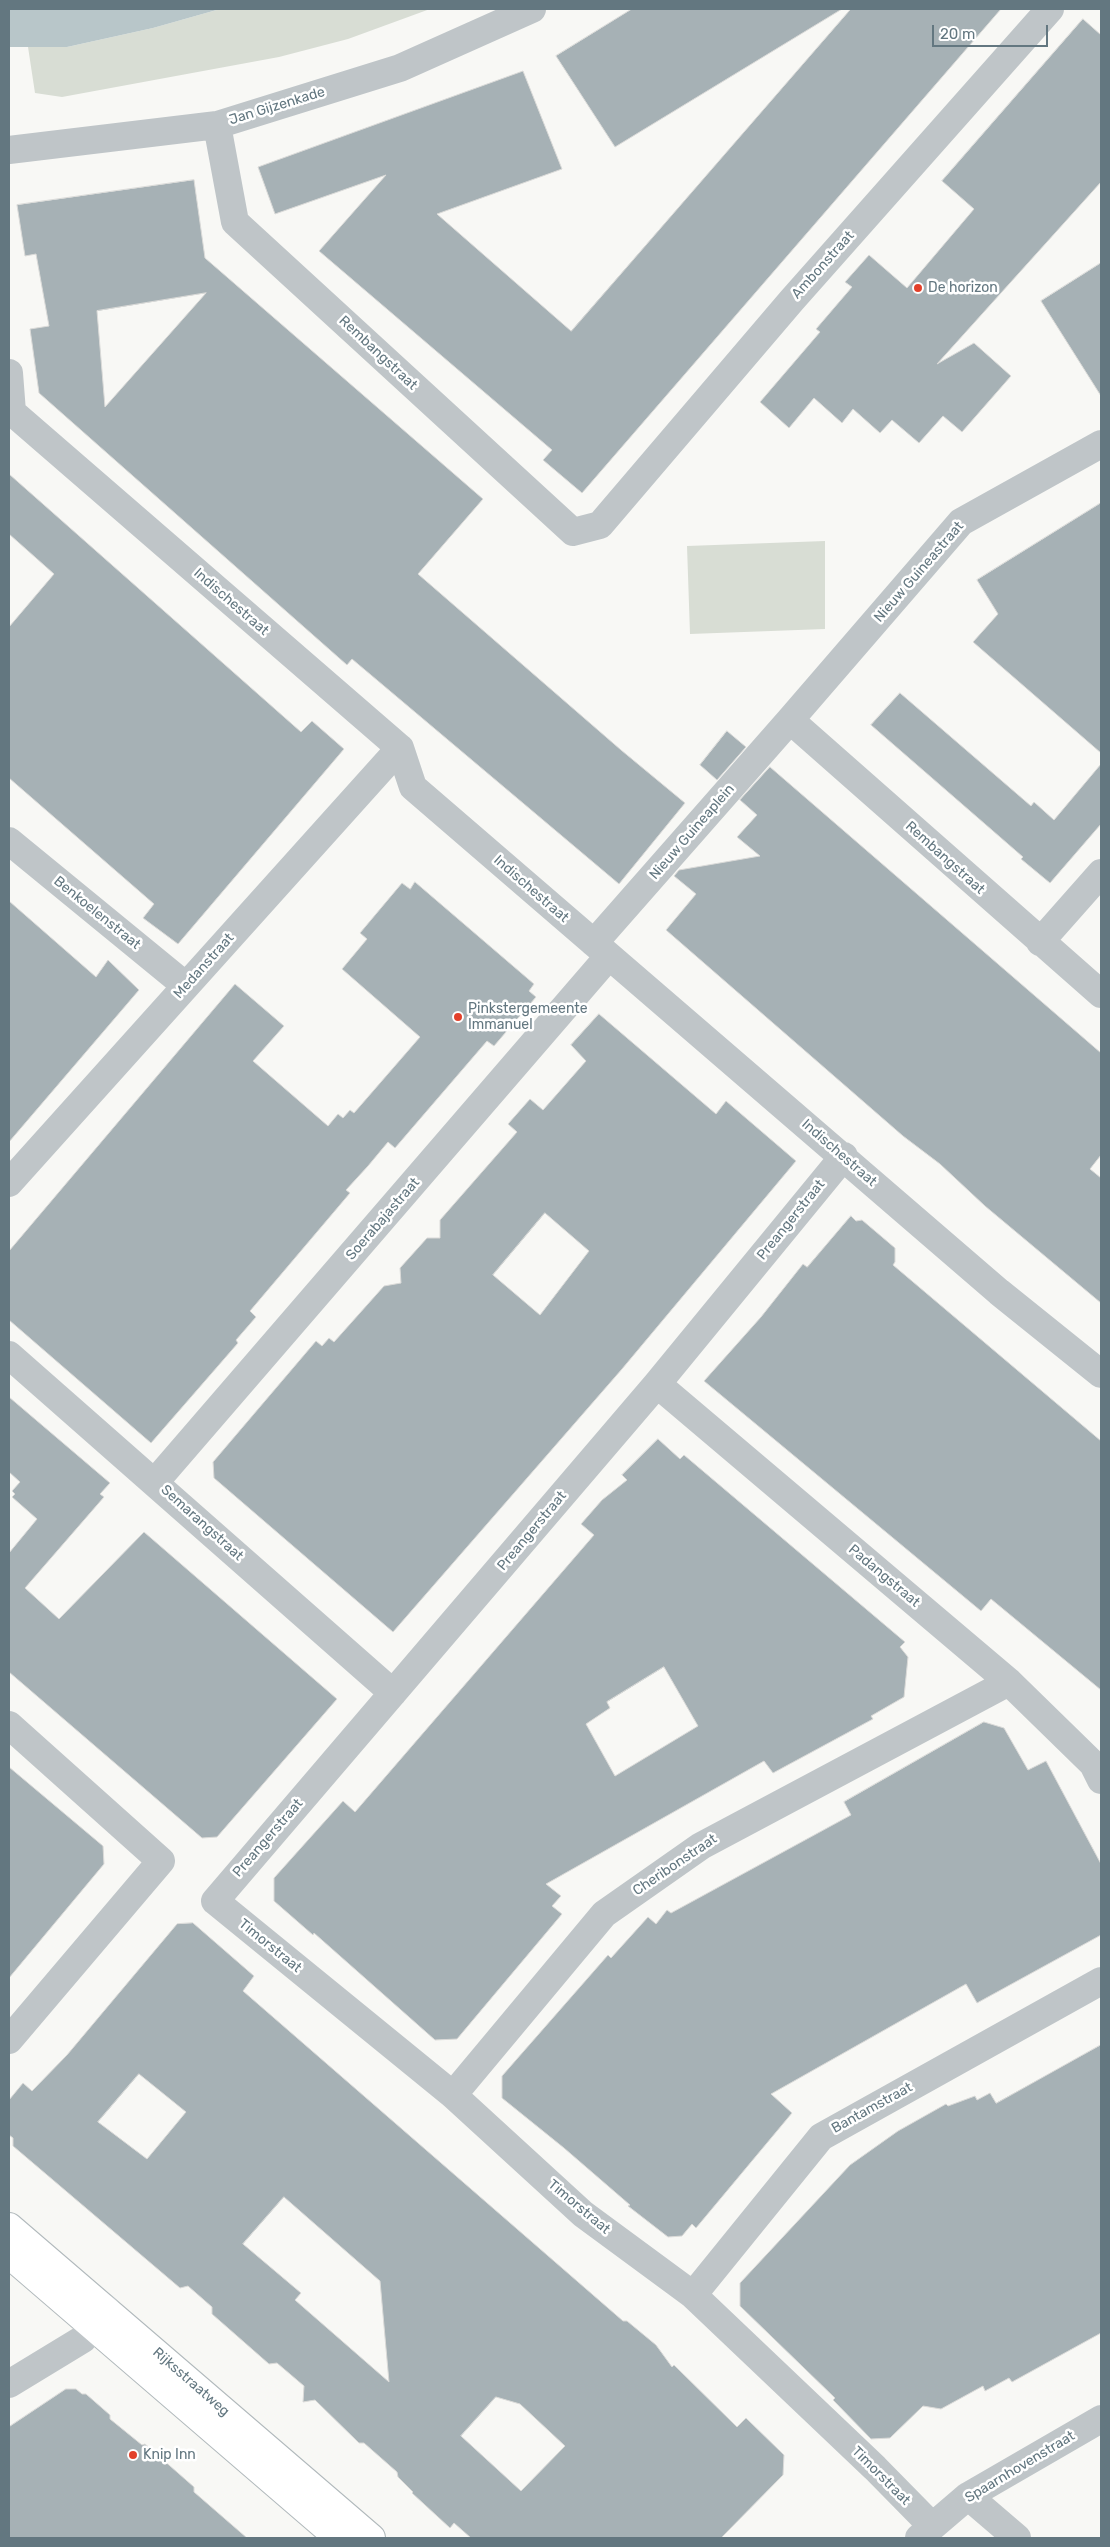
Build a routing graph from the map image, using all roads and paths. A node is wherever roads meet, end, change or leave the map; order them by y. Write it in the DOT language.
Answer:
graph roads {
  1 [pos="532,9"];
  2 [pos="1050,9"];
  3 [pos="217,125"];
  4 [pos="9,150"];
  5 [pos="9,374"];
  6 [pos="11,412"];
  7 [pos="1101,444"];
  8 [pos="600,525"];
  9 [pos="790,720"];
  10 [pos="400,748"];
  11 [pos="9,841"];
  12 [pos="1101,873"];
  13 [pos="1040,942"];
  14 [pos="601,950"];
  15 [pos="186,986"];
  16 [pos="1101,994"];
  17 [pos="844,1156"];
  18 [pos="9,1183"];
  19 [pos="9,1355"];
  20 [pos="1101,1374"];
  21 [pos="657,1384"];
  22 [pos="156,1482"];
  23 [pos="1010,1682"];
  24 [pos="393,1693"];
  25 [pos="9,1725"];
  26 [pos="1101,1780"];
  27 [pos="215,1901"];
  28 [pos="1101,1981"];
  29 [pos="9,2040"];
  30 [pos="453,2095"];
  31 [pos="9,2227"];
  32 [pos="9,2254"];
  33 [pos="693,2295"];
  34 [pos="100,2317"];
  35 [pos="9,2384"];
  36 [pos="1101,2419"];
  37 [pos="968,2496"];
  38 [pos="926,2532"];
  39 [pos="339,2538"];
  40 [pos="371,2538"];
  41 [pos="1017,2538"];
  1 -- 3 [label="street, Jan Gijzenkade"];
  2 -- 8 [label="street, Ambonstraat"];
  3 -- 4 [label="street, Jan Gijzenkade"];
  3 -- 8 [label="street, Rembangstraat"];
  5 -- 6 [label="street, Indischestraat"];
  6 -- 10 [label="street, Indischestraat"];
  7 -- 9 [label="street, Nieuw Guineastraat"];
  9 -- 13 [label="street, Rembangstraat"];
  9 -- 14 [label="street, Nieuw Guineaplein"];
  10 -- 14 [label="street, Indischestraat"];
  10 -- 15 [label="street, Medanstraat"];
  11 -- 15 [label="street, Benkoelenstraat"];
  12 -- 13 [label="street"];
  13 -- 16 [label="street, Rembangstraat"];
  14 -- 17 [label="street, Indischestraat"];
  14 -- 22 [label="street, Soerabajastraat"];
  15 -- 18 [label="street, Medanstraat"];
  17 -- 20 [label="street, Indischestraat"];
  17 -- 21 [label="street, Preangerstraat"];
  19 -- 22 [label="street, Semarangstraat"];
  21 -- 23 [label="street, Padangstraat"];
  21 -- 24 [label="street, Preangerstraat"];
  22 -- 24 [label="street, Semarangstraat"];
  23 -- 26 [label="street, Padangstraat"];
  23 -- 30 [label="street, Cheribonstraat"];
  24 -- 27 [label="street, Preangerstraat"];
  25 -- 29 [label="street"];
  27 -- 30 [label="street, Timorstraat"];
  28 -- 33 [label="street, Bantamstraat"];
  30 -- 33 [label="street, Timorstraat"];
  31 -- 34 [label="main road, Rijksstraatweg"];
  32 -- 34 [label="main road, Rijksstraatweg"];
  33 -- 38 [label="street, Timorstraat"];
  34 -- 35 [label="street"];
  34 -- 39 [label="main road, Rijksstraatweg"];
  34 -- 40 [label="main road, Rijksstraatweg"];
  36 -- 37 [label="street, Spaarnhovenstraat"];
  37 -- 38 [label="street, Spaarnhovenstraat"];
  37 -- 41 [label="street"];
}
